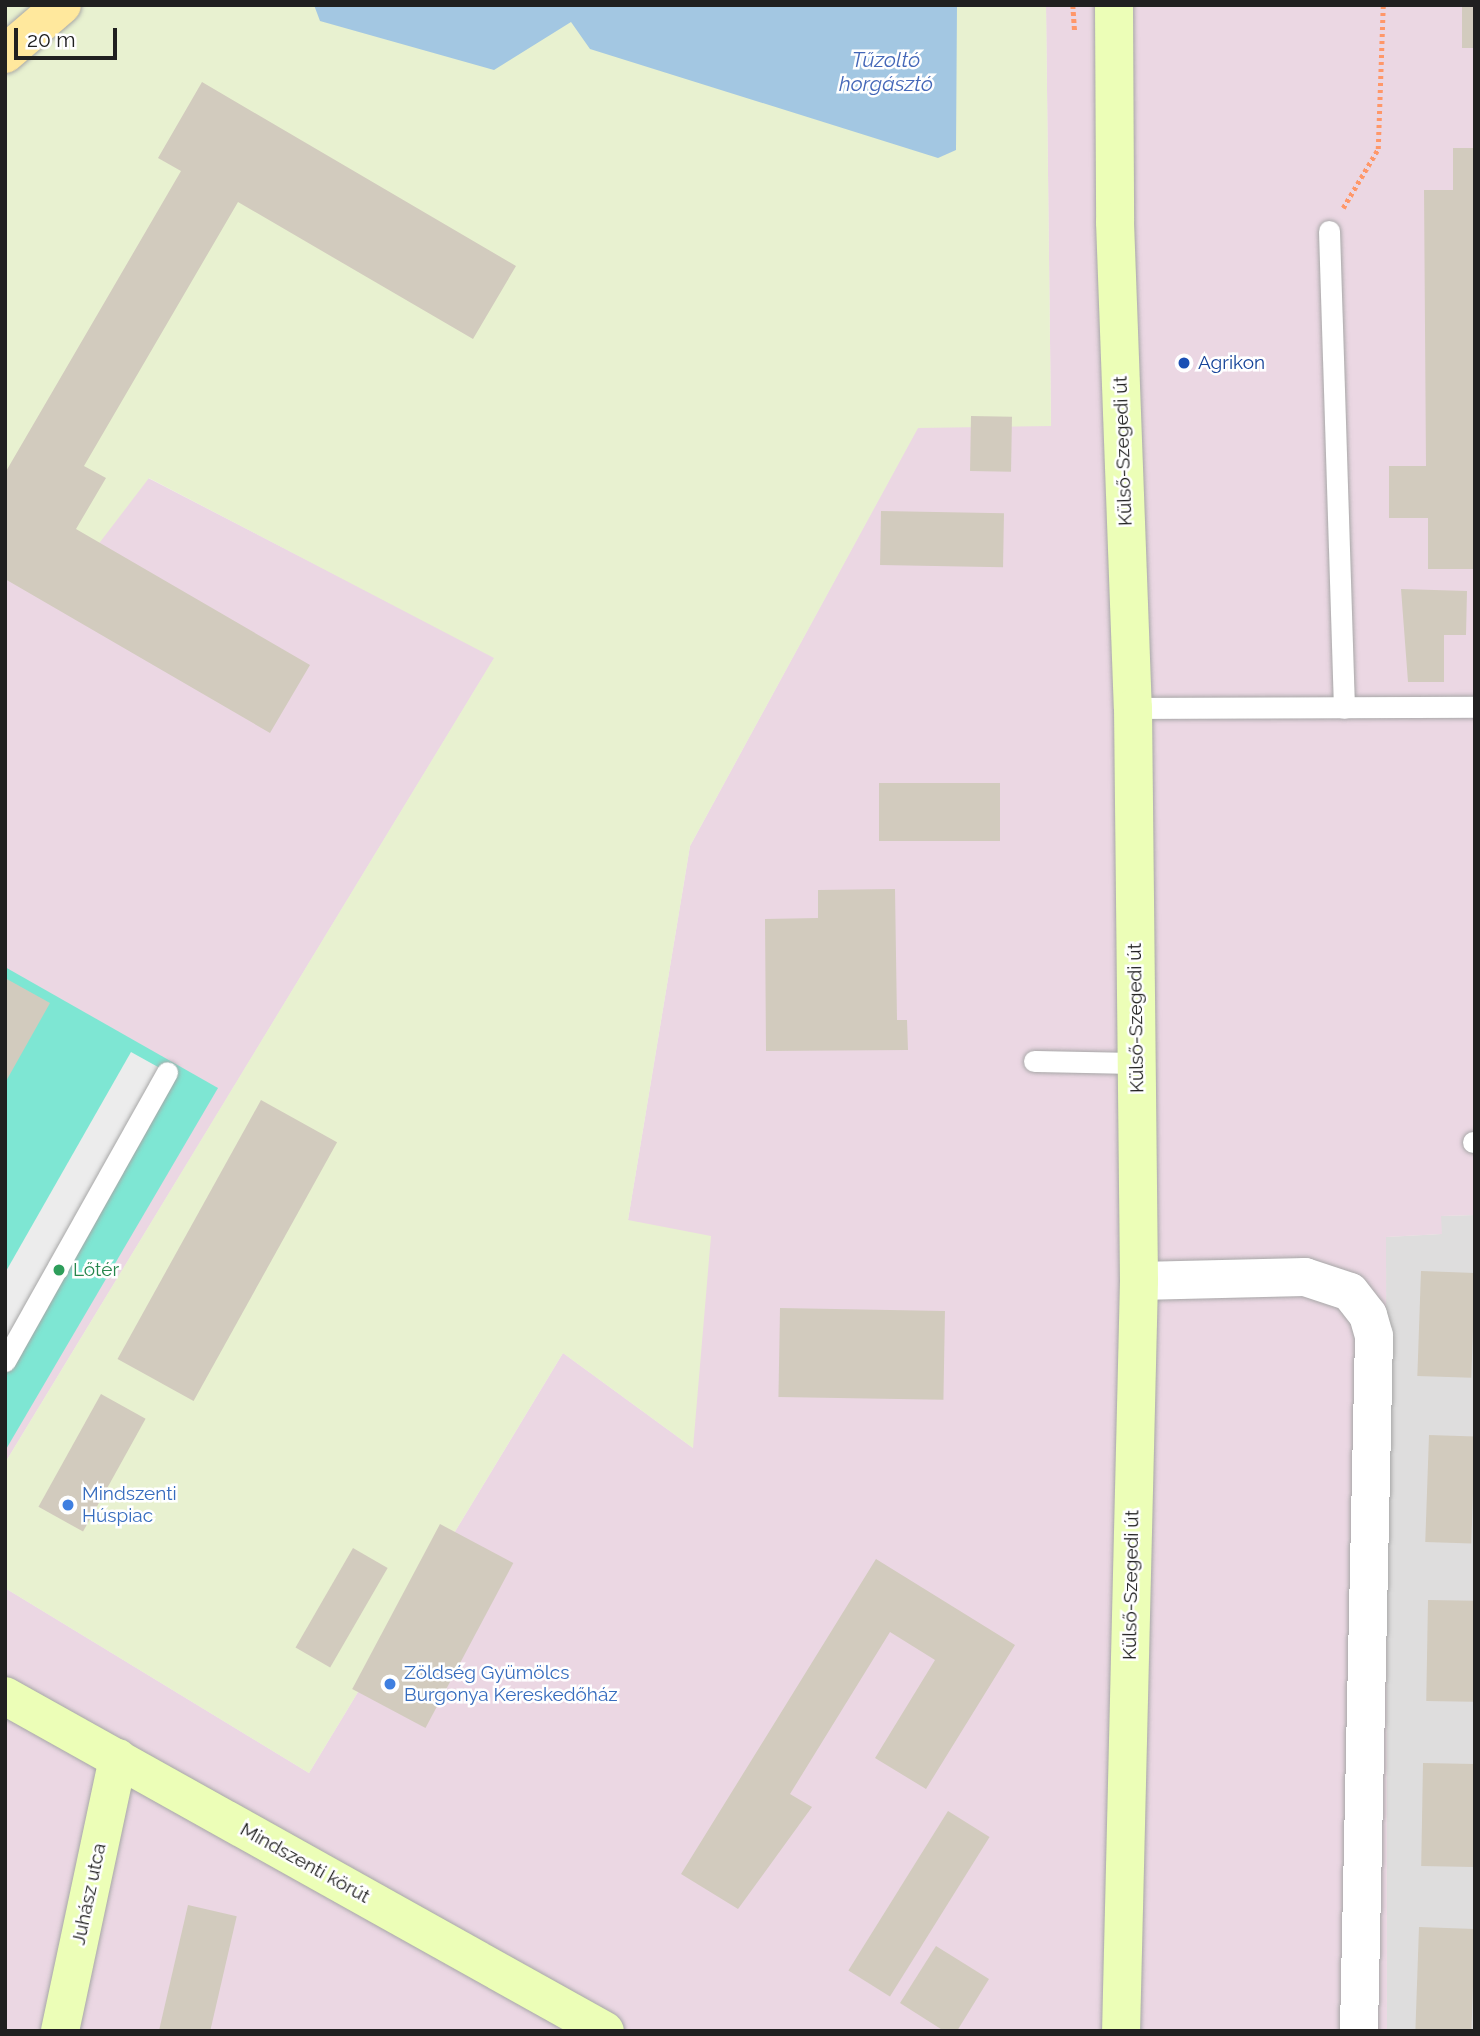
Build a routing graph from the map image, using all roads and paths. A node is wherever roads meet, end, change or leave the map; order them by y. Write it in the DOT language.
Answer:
graph roads {
  1 [pos="62,5"];
  2 [pos="1114,5"];
  3 [pos="1383,5"];
  4 [pos="5,54"];
  5 [pos="1329,231"];
  6 [pos="1475,707"];
  7 [pos="1133,708"];
  8 [pos="1344,708"];
  9 [pos="1034,1061"];
  10 [pos="1136,1063"];
  11 [pos="166,1072"];
  12 [pos="1139,1281"];
  13 [pos="5,1361"];
  14 [pos="5,1696"];
  15 [pos="118,1758"];
  16 [pos="60,2031"];
  17 [pos="605,2031"];
  18 [pos="1121,2031"];
  19 [pos="1359,2031"];
  1 -- 4 [label="main road"];
  2 -- 7 [label="street, Külső-Szegedi út"];
  3 -- 5 [label="path"];
  5 -- 8 [label="lane"];
  6 -- 8 [label="lane"];
  7 -- 8 [label="lane"];
  7 -- 10 [label="street, Külső-Szegedi út"];
  9 -- 10 [label="lane"];
  10 -- 12 [label="street, Külső-Szegedi út"];
  11 -- 13 [label="lane"];
  12 -- 18 [label="street, Külső-Szegedi út"];
  12 -- 19 [label="street"];
  14 -- 15 [label="street, Mindszenti körút"];
  15 -- 16 [label="street, Juhász utca"];
  15 -- 17 [label="street, Mindszenti körút"];
}
